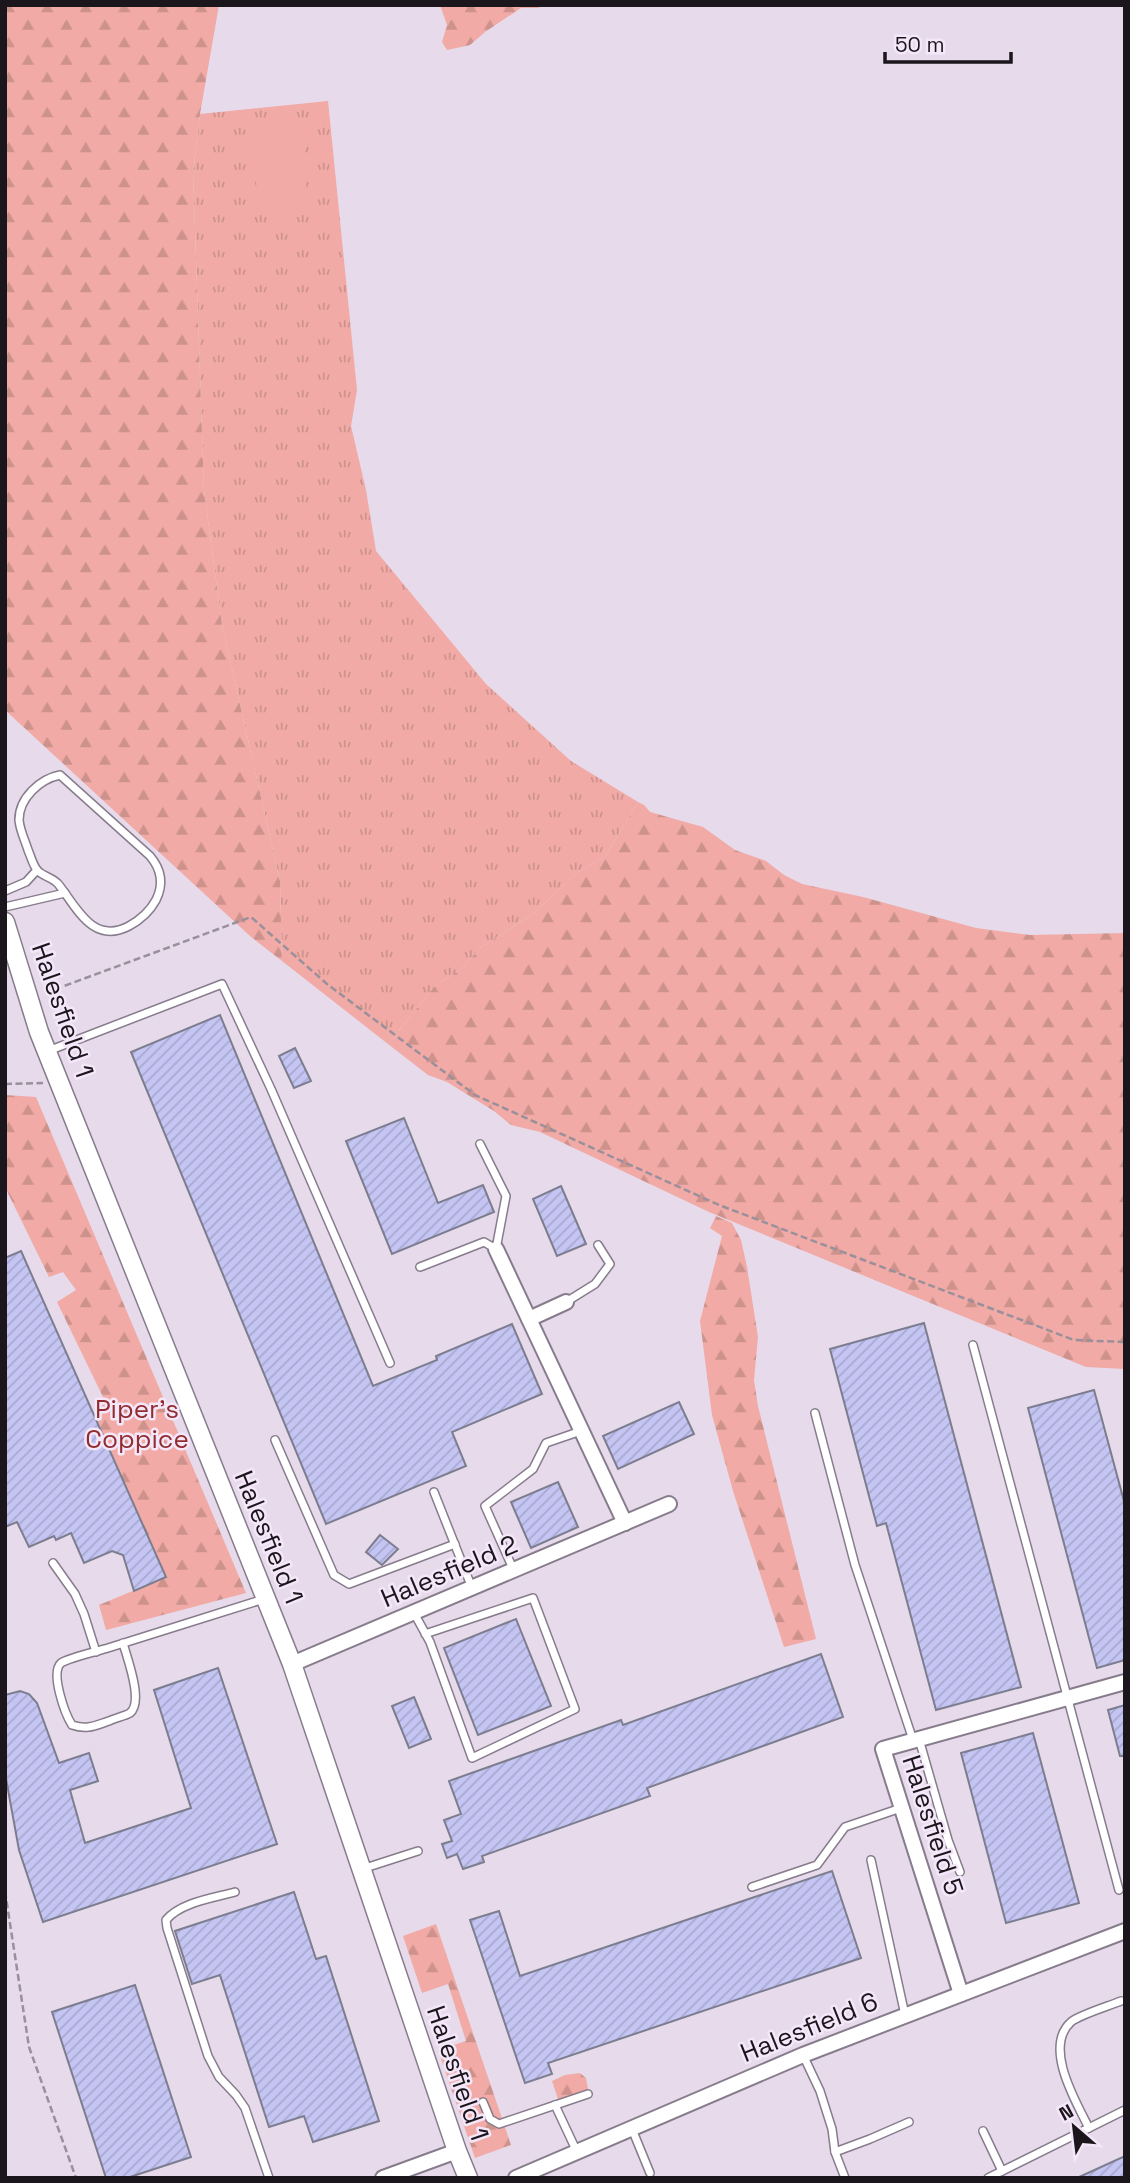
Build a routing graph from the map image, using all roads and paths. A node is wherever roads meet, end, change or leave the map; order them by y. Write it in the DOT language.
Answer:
graph roads {
  1 [pos="37,870"];
  2 [pos="5,891"];
  3 [pos="65,893"];
  4 [pos="5,907"];
  5 [pos="5,922"];
  6 [pos="29,999"];
  7 [pos="48,1052"];
  8 [pos="60,1083"];
  9 [pos="5,1084"];
  10 [pos="480,1144"];
  11 [pos="598,1245"];
  12 [pos="496,1249"];
  13 [pos="420,1267"];
  14 [pos="566,1303"];
  15 [pos="529,1319"];
  16 [pos="1125,1342"];
  17 [pos="973,1345"];
  18 [pos="390,1363"];
  19 [pos="815,1413"];
  20 [pos="582,1431"];
  21 [pos="275,1440"];
  22 [pos="434,1492"];
  23 [pos="669,1504"];
  24 [pos="625,1523"];
  25 [pos="455,1544"];
  26 [pos="52,1563"];
  27 [pos="514,1571"];
  28 [pos="472,1588"];
  29 [pos="265,1598"];
  30 [pos="414,1613"];
  31 [pos="425,1634"];
  32 [pos="123,1643"];
  33 [pos="96,1652"];
  34 [pos="292,1664"];
  35 [pos="1125,1682"];
  36 [pos="1068,1698"];
  37 [pos="916,1739"];
  38 [pos="901,1808"];
  39 [pos="418,1851"];
  40 [pos="870,1860"];
  41 [pos="361,1869"];
  42 [pos="960,1872"];
  43 [pos="752,1888"];
  44 [pos="1119,1890"];
  45 [pos="5,1891"];
  46 [pos="235,1892"];
  47 [pos="1125,1931"];
  48 [pos="961,1994"];
  49 [pos="1121,2001"];
  50 [pos="905,2015"];
  51 [pos="803,2055"];
  52 [pos="588,2094"];
  53 [pos="483,2102"];
  54 [pos="555,2105"];
  55 [pos="1125,2110"];
  56 [pos="909,2122"];
  57 [pos="631,2128"];
  58 [pos="1089,2128"];
  59 [pos="984,2131"];
  60 [pos="457,2151"];
  61 [pos="577,2152"];
  62 [pos="835,2152"];
  63 [pos="1002,2171"];
  64 [pos="650,2174"];
  65 [pos="76,2178"];
  66 [pos="270,2178"];
  67 [pos="383,2178"];
  68 [pos="468,2178"];
  69 [pos="516,2178"];
  70 [pos="845,2178"];
  71 [pos="988,2178"];
  1 -- 2 [label="lane"];
  1 -- 3 [label="lane"];
  1 -- 3 [label="lane"];
  3 -- 4 [label="lane"];
  5 -- 6 [label="street, Halesfield 1"];
  6 -- 7 [label="street, Halesfield 1"];
  6 -- 16 [label="path"];
  7 -- 8 [label="street, Halesfield 1"];
  7 -- 18 [label="lane"];
  8 -- 9 [label="path"];
  8 -- 29 [label="street, Halesfield 1"];
  10 -- 12 [label="lane"];
  11 -- 14 [label="lane"];
  12 -- 13 [label="lane"];
  12 -- 15 [label="street"];
  14 -- 15 [label="street"];
  15 -- 20 [label="street"];
  17 -- 36 [label="lane"];
  19 -- 37 [label="lane"];
  20 -- 24 [label="street"];
  20 -- 27 [label="lane"];
  21 -- 25 [label="lane"];
  22 -- 25 [label="lane"];
  23 -- 24 [label="street, Halesfield 2"];
  24 -- 27 [label="street, Halesfield 2"];
  25 -- 28 [label="lane"];
  26 -- 33 [label="lane"];
  27 -- 28 [label="street, Halesfield 2"];
  28 -- 30 [label="street, Halesfield 2"];
  29 -- 32 [label="lane"];
  29 -- 34 [label="street, Halesfield 1"];
  30 -- 31 [label="lane"];
  30 -- 34 [label="street, Halesfield 2"];
  31 -- 31 [label="lane"];
  32 -- 33 [label="lane"];
  32 -- 33 [label="lane"];
  34 -- 41 [label="street, Halesfield 1"];
  35 -- 36 [label="street, Halesfield 5"];
  36 -- 37 [label="street, Halesfield 5"];
  36 -- 44 [label="lane"];
  37 -- 38 [label="street, Halesfield 5"];
  37 -- 42 [label="lane"];
  38 -- 43 [label="lane"];
  38 -- 48 [label="street, Halesfield 5"];
  39 -- 41 [label="lane"];
  40 -- 50 [label="lane"];
  41 -- 60 [label="street, Halesfield 1"];
  45 -- 65 [label="path"];
  46 -- 66 [label="lane"];
  47 -- 48 [label="street, Halesfield 6"];
  48 -- 50 [label="street, Halesfield 6"];
  49 -- 58 [label="lane"];
  50 -- 51 [label="street, Halesfield 6"];
  51 -- 57 [label="street, Halesfield 6"];
  51 -- 62 [label="lane"];
  52 -- 54 [label="lane"];
  53 -- 54 [label="lane"];
  54 -- 61 [label="lane"];
  55 -- 58 [label="lane"];
  56 -- 62 [label="lane"];
  57 -- 61 [label="street, Halesfield 6"];
  57 -- 64 [label="lane"];
  58 -- 63 [label="lane"];
  59 -- 63 [label="lane"];
  60 -- 67 [label="street"];
  60 -- 68 [label="street, Halesfield 1"];
  61 -- 69 [label="street, Halesfield 6"];
  62 -- 70 [label="lane"];
  63 -- 71 [label="lane"];
}
